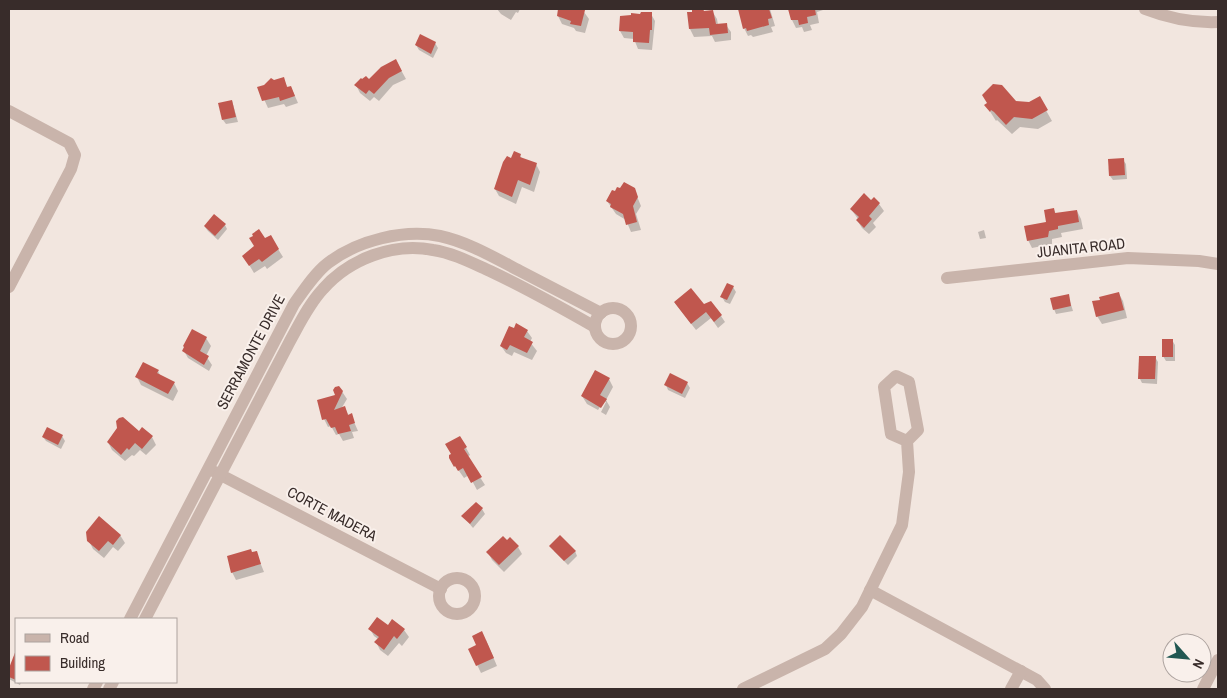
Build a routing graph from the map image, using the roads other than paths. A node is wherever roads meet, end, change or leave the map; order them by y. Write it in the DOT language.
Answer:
graph roads {
  1 [pos="1146,9"];
  2 [pos="1218,22"];
  3 [pos="9,111"];
  4 [pos="390,237"];
  5 [pos="392,251"];
  6 [pos="1218,264"];
  7 [pos="515,268"];
  8 [pos="947,278"];
  9 [pos="509,280"];
  10 [pos="9,287"];
  11 [pos="601,312"];
  12 [pos="595,327"];
  13 [pos="278,334"];
  14 [pos="290,341"];
  15 [pos="907,441"];
  16 [pos="209,468"];
  17 [pos="221,475"];
  18 [pos="441,589"];
  19 [pos="870,590"];
  20 [pos="131,618"];
  21 [pos="146,618"];
  22 [pos="1218,660"];
  23 [pos="1021,671"];
  24 [pos="743,689"];
  25 [pos="1012,689"];
  26 [pos="1044,689"];
  27 [pos="1203,689"];
  1 -- 2 [label="street"];
  3 -- 10 [label="street"];
  4 -- 5 [label="street"];
  4 -- 7 [label="street, SERRAMONTE DRIVE"];
  4 -- 13 [label="street, SERRAMONTE DRIVE"];
  5 -- 9 [label="street, SERRAMONTE DRIVE"];
  5 -- 14 [label="street, SERRAMONTE DRIVE"];
  6 -- 8 [label="street, JUANITA ROAD"];
  7 -- 9 [label="street"];
  7 -- 11 [label="street, SERRAMONTE DRIVE"];
  9 -- 12 [label="street, SERRAMONTE DRIVE"];
  11 -- 12 [label="street"];
  11 -- 12 [label="street, SERRAMONTE DRIVE"];
  13 -- 14 [label="street"];
  13 -- 16 [label="street, SERRAMONTE DRIVE"];
  14 -- 17 [label="street, SERRAMONTE DRIVE"];
  15 -- 15 [label="street"];
  15 -- 19 [label="street"];
  16 -- 17 [label="street, CORTE MADERA"];
  16 -- 20 [label="street, SERRAMONTE DRIVE"];
  17 -- 18 [label="street, CORTE MADERA"];
  17 -- 21 [label="street, SERRAMONTE DRIVE"];
  19 -- 23 [label="street"];
  19 -- 24 [label="street"];
  22 -- 27 [label="street"];
  23 -- 25 [label="street"];
  23 -- 26 [label="street"];
}
